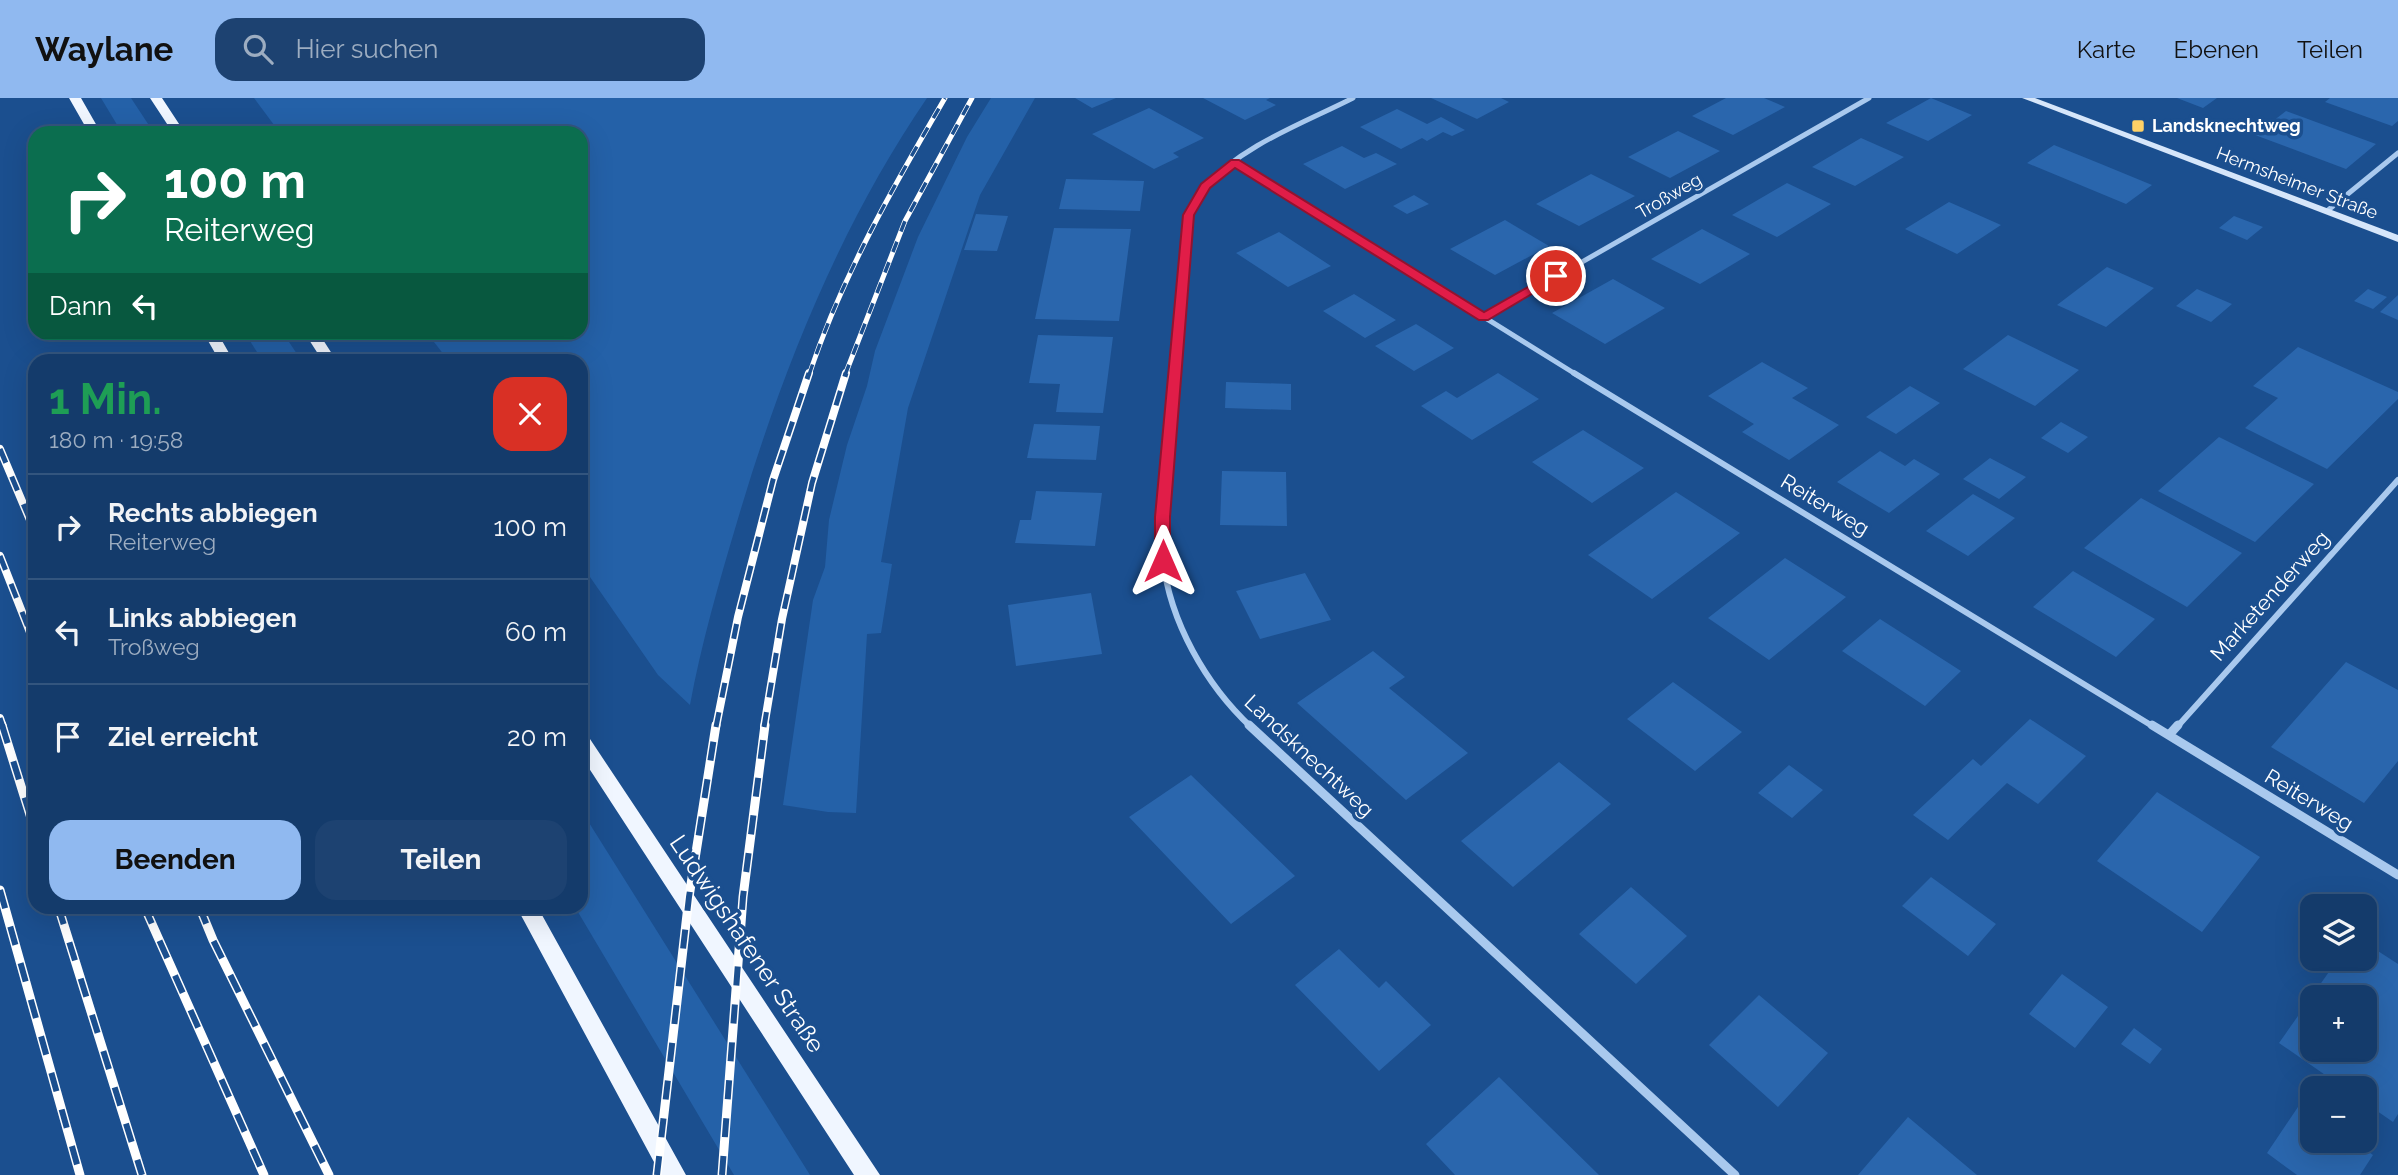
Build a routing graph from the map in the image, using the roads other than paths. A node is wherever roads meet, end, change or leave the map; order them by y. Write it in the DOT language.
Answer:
graph roads {
  1 [pos="75,98"];
  2 [pos="156,98"];
  3 [pos="1353,98"];
  4 [pos="1869,98"];
  5 [pos="2027,98"];
  6 [pos="91,126"];
  7 [pos="174,126"];
  8 [pos="2398,153"];
  9 [pos="1235,163"];
  10 [pos="2327,212"];
  11 [pos="2398,239"];
  12 [pos="1483,318"];
  13 [pos="2398,480"];
  14 [pos="2169,735"];
  15 [pos="588,752"];
  16 [pos="2398,875"];
  17 [pos="530,914"];
  18 [pos="674,1175"];
  19 [pos="868,1175"];
  20 [pos="1735,1175"];
  1 -- 6 [label="main road"];
  2 -- 7 [label="main road"];
  3 -- 9 [label="street, Landsknechtweg"];
  4 -- 12 [label="street, Troßweg"];
  5 -- 10 [label="street, Hermsheimer Straße"];
  8 -- 10 [label="street"];
  9 -- 12 [label="street, Reiterweg"];
  9 -- 20 [label="street, Landsknechtweg"];
  10 -- 11 [label="street, Hermsheimer Straße"];
  12 -- 14 [label="street, Reiterweg"];
  13 -- 14 [label="street, Marketenderweg"];
  14 -- 16 [label="street, Reiterweg"];
  15 -- 19 [label="main road, Ludwigshafener Straße"];
  17 -- 18 [label="main road"];
}
